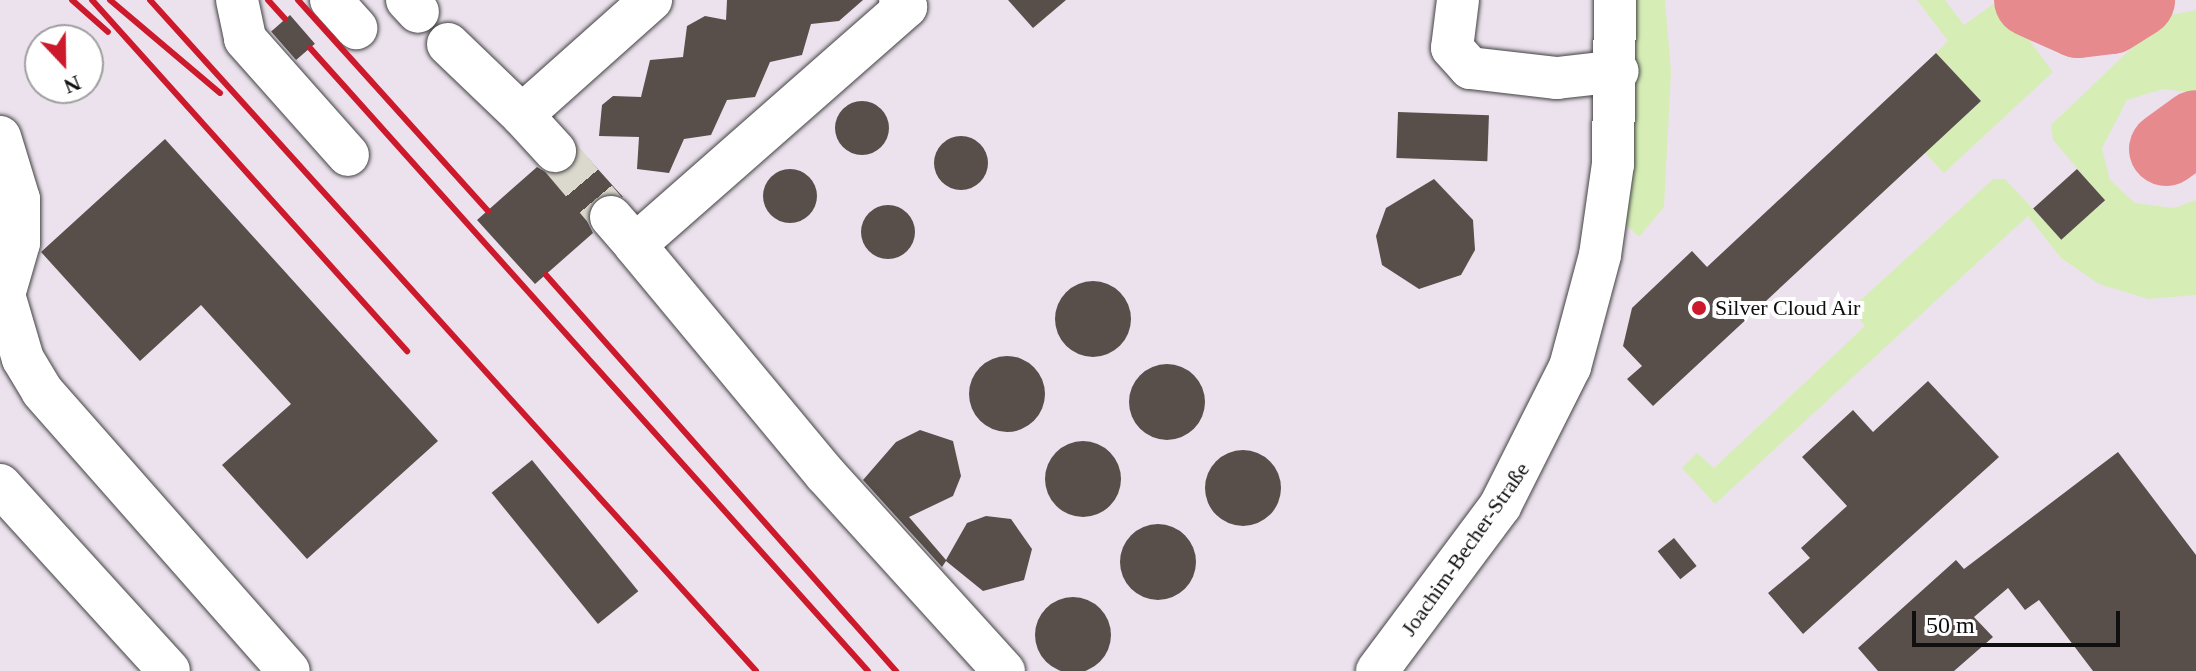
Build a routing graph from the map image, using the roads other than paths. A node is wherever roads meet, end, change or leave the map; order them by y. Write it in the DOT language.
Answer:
graph roads {
  1 [pos="237,0"];
  2 [pos="651,0"];
  3 [pos="1458,0"];
  4 [pos="1615,0"];
  5 [pos="912,10"];
  6 [pos="448,44"];
  7 [pos="1618,71"];
  8 [pos="522,115"];
  9 [pos="0,137"];
  10 [pos="555,151"];
  11 [pos="348,155"];
  12 [pos="2,288"];
  13 [pos="0,485"];
  14 [pos="169,671"];
  15 [pos="289,671"];
  16 [pos="1004,671"];
  17 [pos="1377,671"];
  1 -- 11 [label="street"];
  2 -- 8 [label="street"];
  3 -- 7 [label="street"];
  4 -- 7 [label="street, Joachim-Becher-Straße"];
  5 -- 16 [label="street"];
  6 -- 8 [label="street"];
  7 -- 17 [label="street, Joachim-Becher-Straße"];
  8 -- 10 [label="street"];
  9 -- 12 [label="street"];
  12 -- 15 [label="street"];
  13 -- 14 [label="street"];
}
